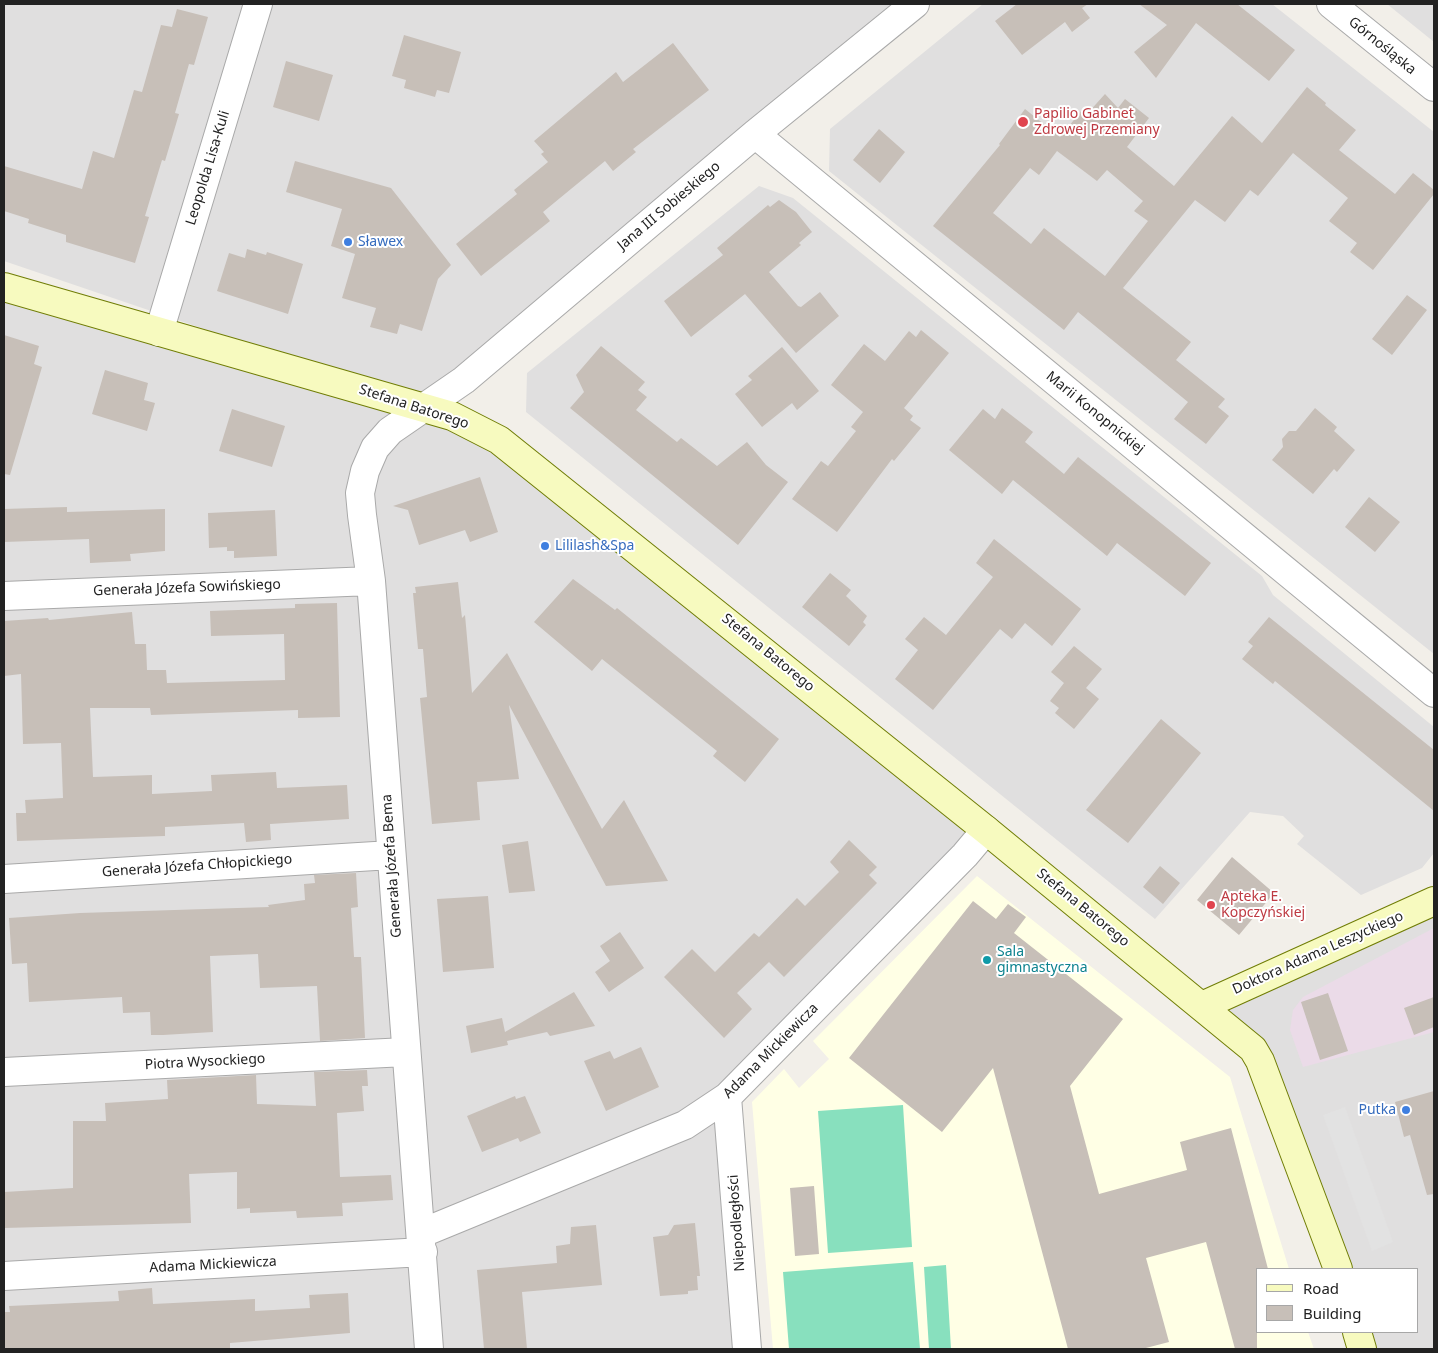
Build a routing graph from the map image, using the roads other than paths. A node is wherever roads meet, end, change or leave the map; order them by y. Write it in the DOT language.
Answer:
graph roads {
  1 [pos="258,4"];
  2 [pos="915,4"];
  3 [pos="1331,4"];
  4 [pos="1434,87"];
  5 [pos="755,134"];
  6 [pos="4,287"];
  7 [pos="159,332"];
  8 [pos="422,408"];
  9 [pos="371,581"];
  10 [pos="4,596"];
  11 [pos="1434,693"];
  12 [pos="986,830"];
  13 [pos="391,855"];
  14 [pos="4,879"];
  15 [pos="1434,901"];
  16 [pos="1202,1006"];
  17 [pos="406,1052"];
  18 [pos="4,1072"];
  19 [pos="727,1098"];
  20 [pos="422,1242"];
  21 [pos="1338,1268"];
  22 [pos="4,1276"];
  23 [pos="1357,1333"];
  24 [pos="429,1349"];
  25 [pos="747,1349"];
  26 [pos="1362,1349"];
  1 -- 7 [label="street, Leopolda Lisa-Kuli"];
  2 -- 5 [label="street, Jana III Sobieskiego"];
  3 -- 4 [label="street, Górnośląska"];
  5 -- 8 [label="street, Jana III Sobieskiego"];
  5 -- 11 [label="street, Marii Konopnickiej"];
  6 -- 7 [label="street, Stefana Batorego"];
  7 -- 8 [label="street, Stefana Batorego"];
  8 -- 9 [label="street, Generała Józefa Bema"];
  8 -- 12 [label="street, Stefana Batorego"];
  9 -- 10 [label="street, Generała Józefa Sowińskiego"];
  9 -- 13 [label="street, Generała Józefa Bema"];
  12 -- 16 [label="street, Stefana Batorego"];
  12 -- 19 [label="street, Adama Mickiewicza"];
  13 -- 14 [label="street, Generała Józefa Chłopickiego"];
  13 -- 17 [label="street, Generała Józefa Bema"];
  15 -- 16 [label="street, Doktora Adama Leszyckiego"];
  16 -- 21 [label="street, Stefana Batorego"];
  17 -- 18 [label="street, Piotra Wysockiego"];
  17 -- 20 [label="street, Generała Józefa Bema"];
  19 -- 20 [label="street, Adama Mickiewicza"];
  19 -- 25 [label="street, Niepodległości"];
  20 -- 22 [label="street, Adama Mickiewicza"];
  20 -- 24 [label="street, Generała Józefa Bema"];
  23 -- 26 [label="street"];
}
